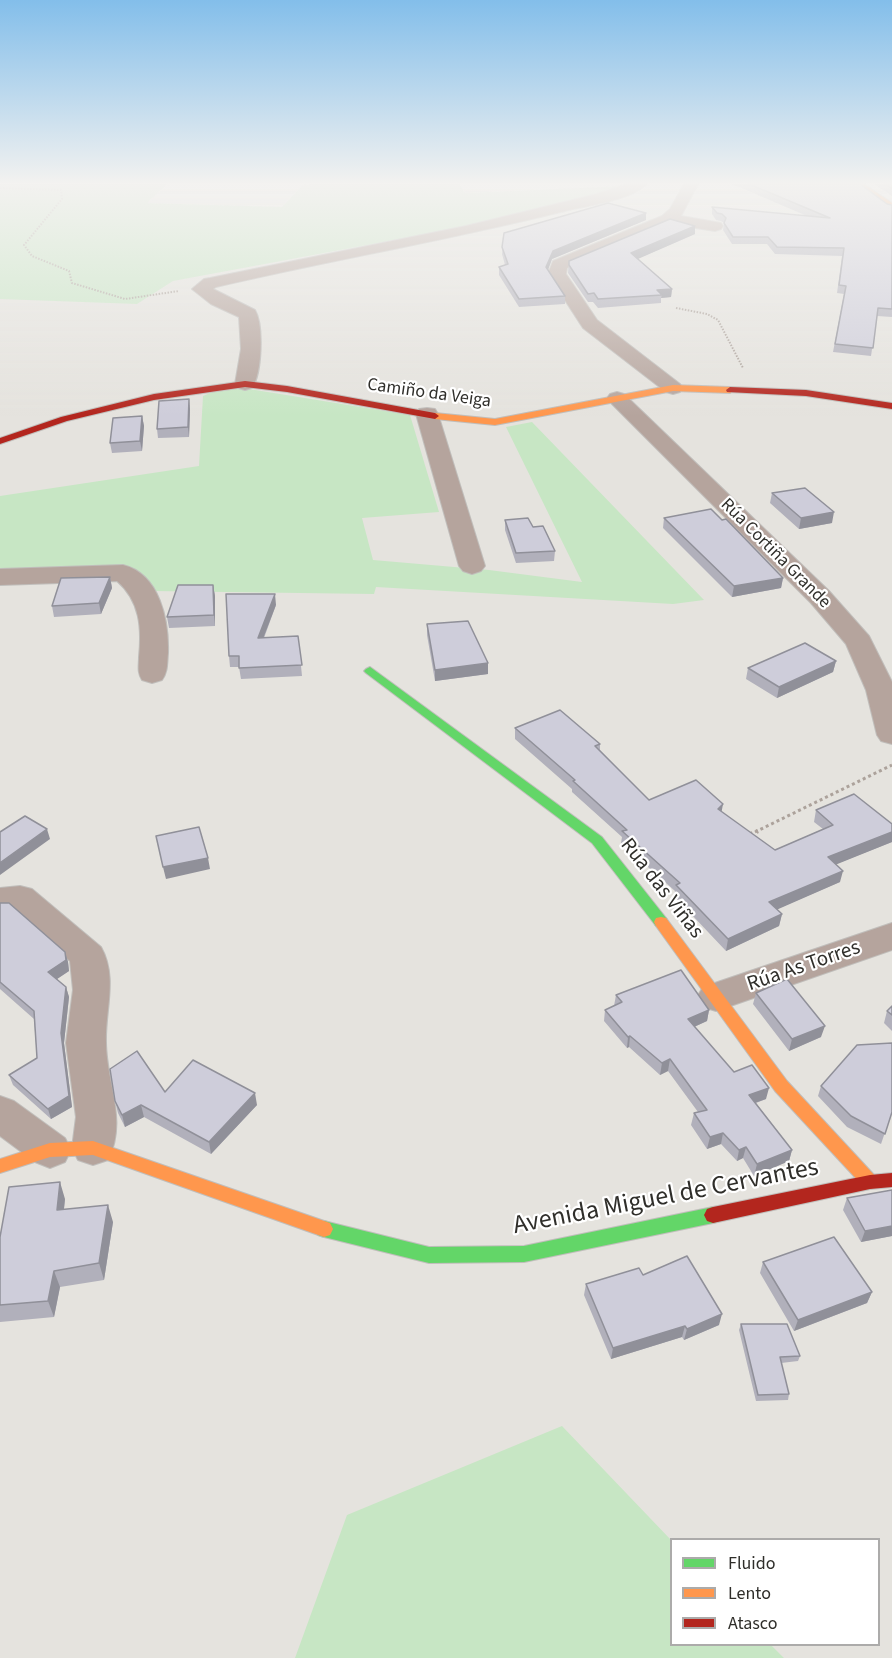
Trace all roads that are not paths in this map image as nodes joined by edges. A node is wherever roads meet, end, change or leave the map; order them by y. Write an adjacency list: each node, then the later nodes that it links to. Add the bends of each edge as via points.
1 (304, 261): 3 (street, via 205,286 217,300 248,314 251,360)
2 (569, 261): 4 (street, via 560,265 556,274 590,324)
3 (244, 384): 7 (street, Camiño da Veiga); 8 (street, Camiño da Veiga, via 143,400 64,419)
4 (673, 388): 5 (street, Camiño da Veiga); 6 (street, Camiño da Veiga, via 806,393)
5 (617, 398): 7 (street, Camiño da Veiga, via 495,422); 13 (street, Rúa Cortiña Grande, via 820,597 859,642 881,690)
6 (892, 406)
7 (427, 414): 9 (street)
8 (0, 441)
9 (472, 566)
10 (0, 577): 12 (street, via 123,573 149,602 156,633)
11 (370, 671): 16 (street, Rúa das Viñas, via 597,840)
12 (152, 674)
13 (892, 735)
14 (0, 900): 18 (street, via 20,898 88,956 92,990 86,1043 97,1118)
15 (892, 936): 16 (street, Rúa As Torres)
16 (716, 997): 22 (street, Rúa das Viñas, via 781,1086)
17 (0, 1113): 19 (street)
18 (93, 1148): 19 (street, Avenida Miguel de Cervantes); 22 (street, Avenida Miguel de Cervantes, via 325,1229 429,1255 524,1254)
19 (50, 1150): 20 (street, Avenida Miguel de Cervantes)
20 (0, 1166)
21 (892, 1180): 22 (street, Avenida Miguel de Cervantes)
22 (870, 1182)

